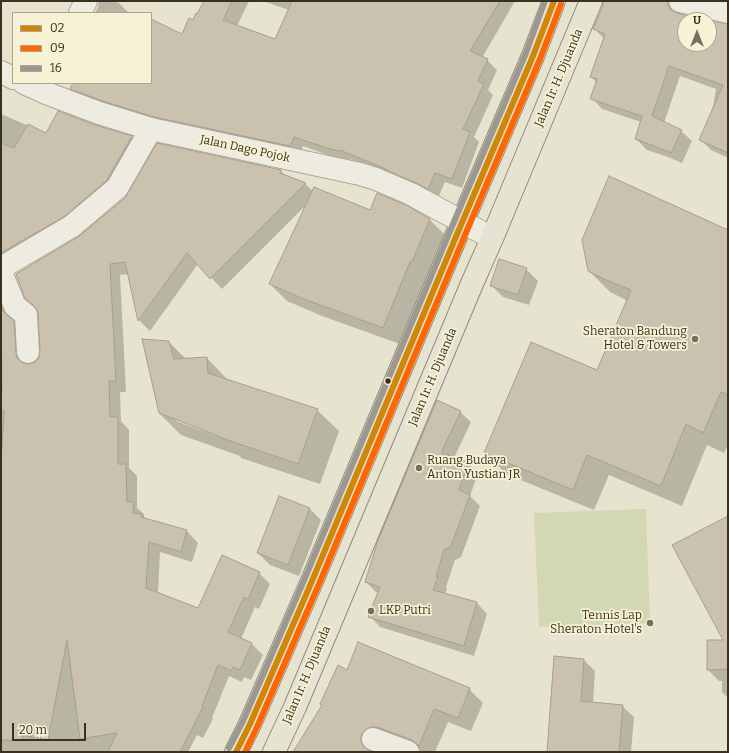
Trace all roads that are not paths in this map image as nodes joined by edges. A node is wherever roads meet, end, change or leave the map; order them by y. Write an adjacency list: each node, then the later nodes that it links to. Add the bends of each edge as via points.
1 (86, 1): 5 (street)
2 (591, 1): 13 (main road, Jalan Ir. H. Djuanda)
3 (680, 1): 6 (street)
4 (549, 3): 12 (main road, via 533,56)
5 (80, 12)
6 (728, 12)
7 (1, 72): 8 (street)
8 (12, 78)
9 (29, 84): 10 (street, Jalan Dago Pojok)
10 (48, 88): 11 (street, Jalan Dago Pojok, via 99,113)
11 (151, 129): 12 (street, Jalan Dago Pojok, via 360,174 411,194); 14 (street, via 116,188 72,226 6,265)
12 (462, 222): 13 (street, Jalan Dago Pojok); 17 (main road, via 312,581)
13 (492, 238): 18 (main road, Jalan Ir. H. Djuanda)
14 (1, 276): 15 (street, via 15,306 26,315)
15 (28, 352)
16 (373, 739): 19 (street)
17 (236, 752)
18 (274, 752)
19 (408, 752)

